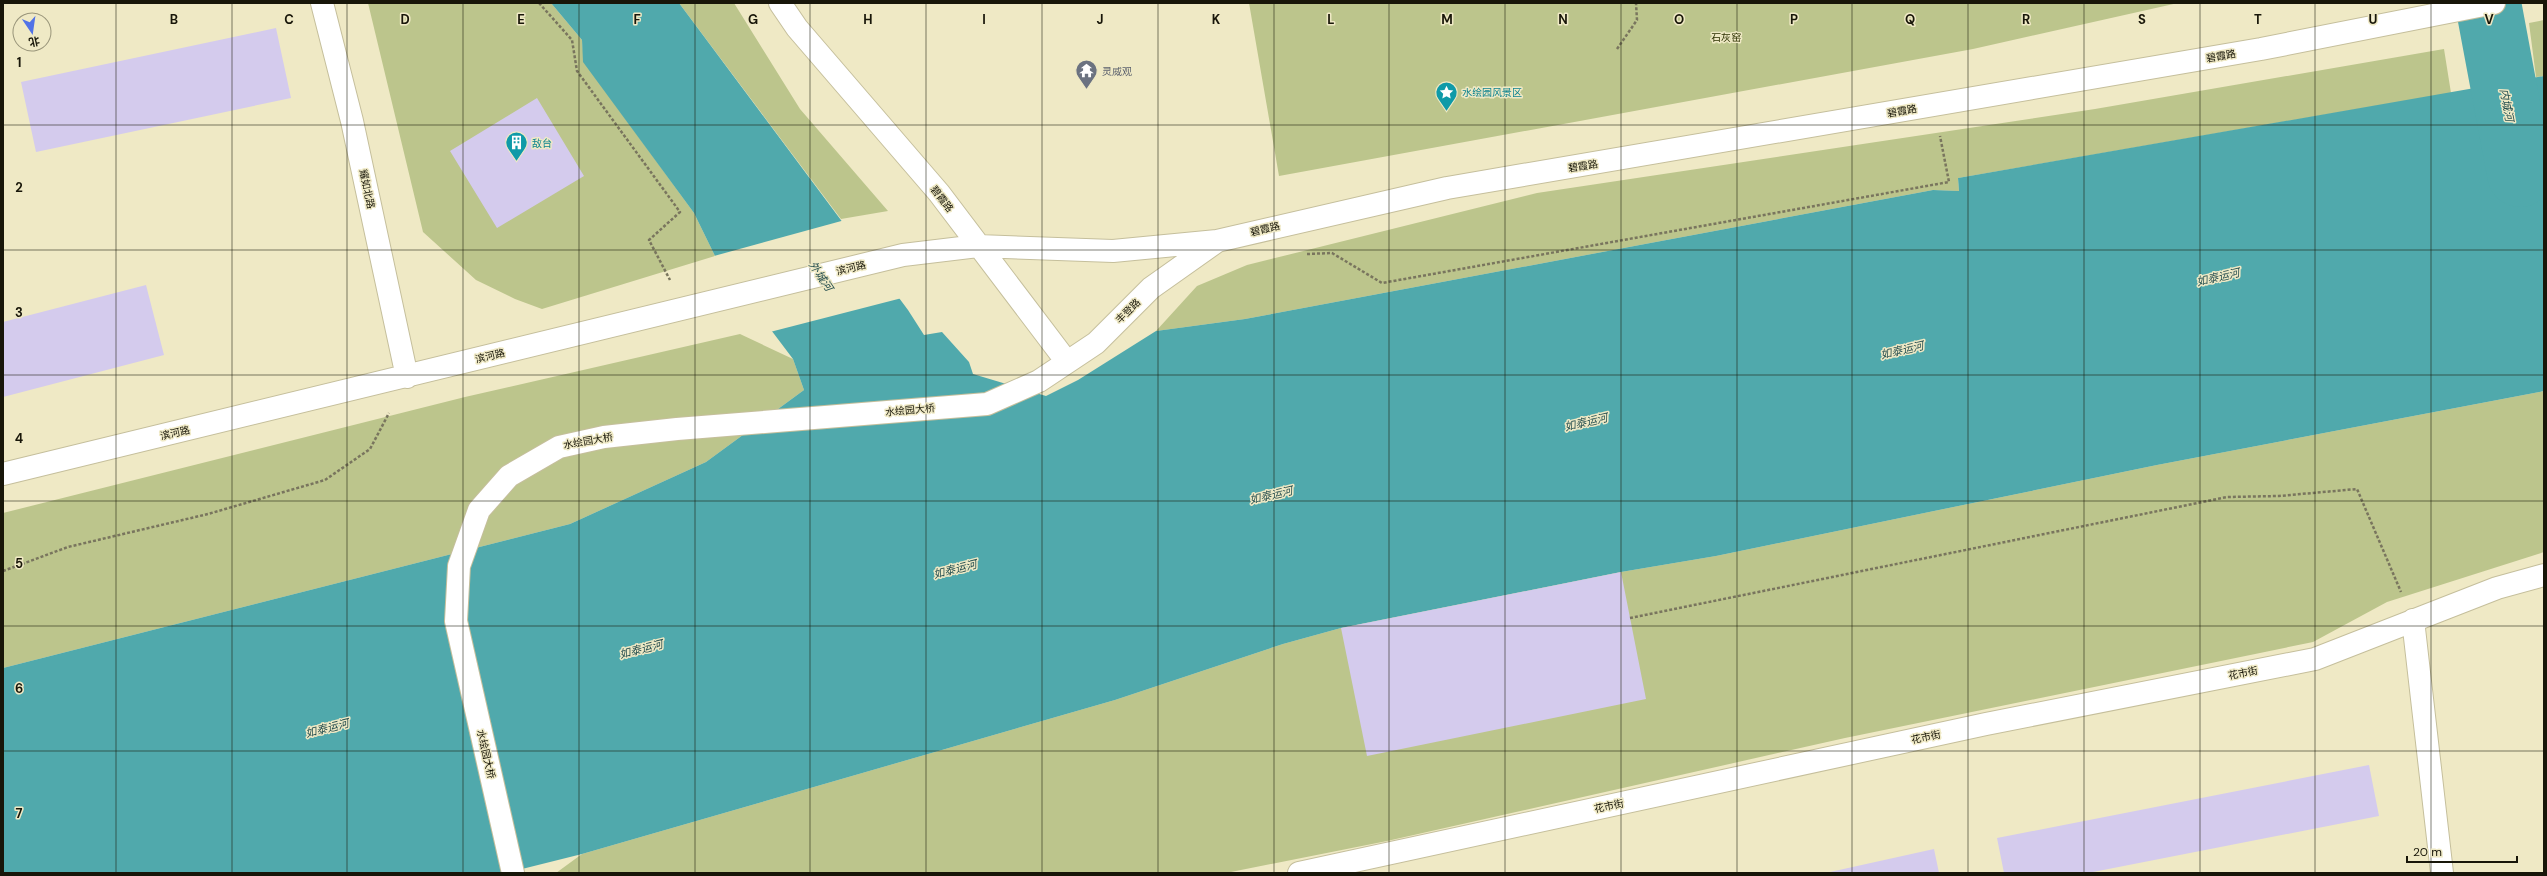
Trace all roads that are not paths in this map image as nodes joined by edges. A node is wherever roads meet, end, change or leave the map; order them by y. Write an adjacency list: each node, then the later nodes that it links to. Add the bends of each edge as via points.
1 (322, 3): 7 (street, 耀如北路, via 352,121)
2 (780, 3): 5 (street, 碧霞路, via 797,28 939,193)
3 (2494, 3): 4 (street, 碧霞路, via 2260,49 1447,188)
4 (1217, 241): 5 (street, 碧霞路, via 1113,252); 6 (street, 丰登路, via 1150,288 1096,343)
5 (978, 246): 6 (street); 7 (street, 滨河路, via 903,255)
6 (1067, 362): 8 (street, 丰登路)
7 (407, 377): 9 (street, 滨河路)
8 (1039, 381): 12 (street, 水绘园大桥, via 987,404 677,429 604,438 559,447 509,476 479,510 459,566 456,621)
9 (3, 474)
10 (2544, 575): 11 (street, 花市街, via 2496,588)
11 (2413, 620): 13 (street, 花市街, via 2314,659 1986,724); 14 (street)
12 (512, 873)
13 (1299, 873)
14 (2442, 873)

